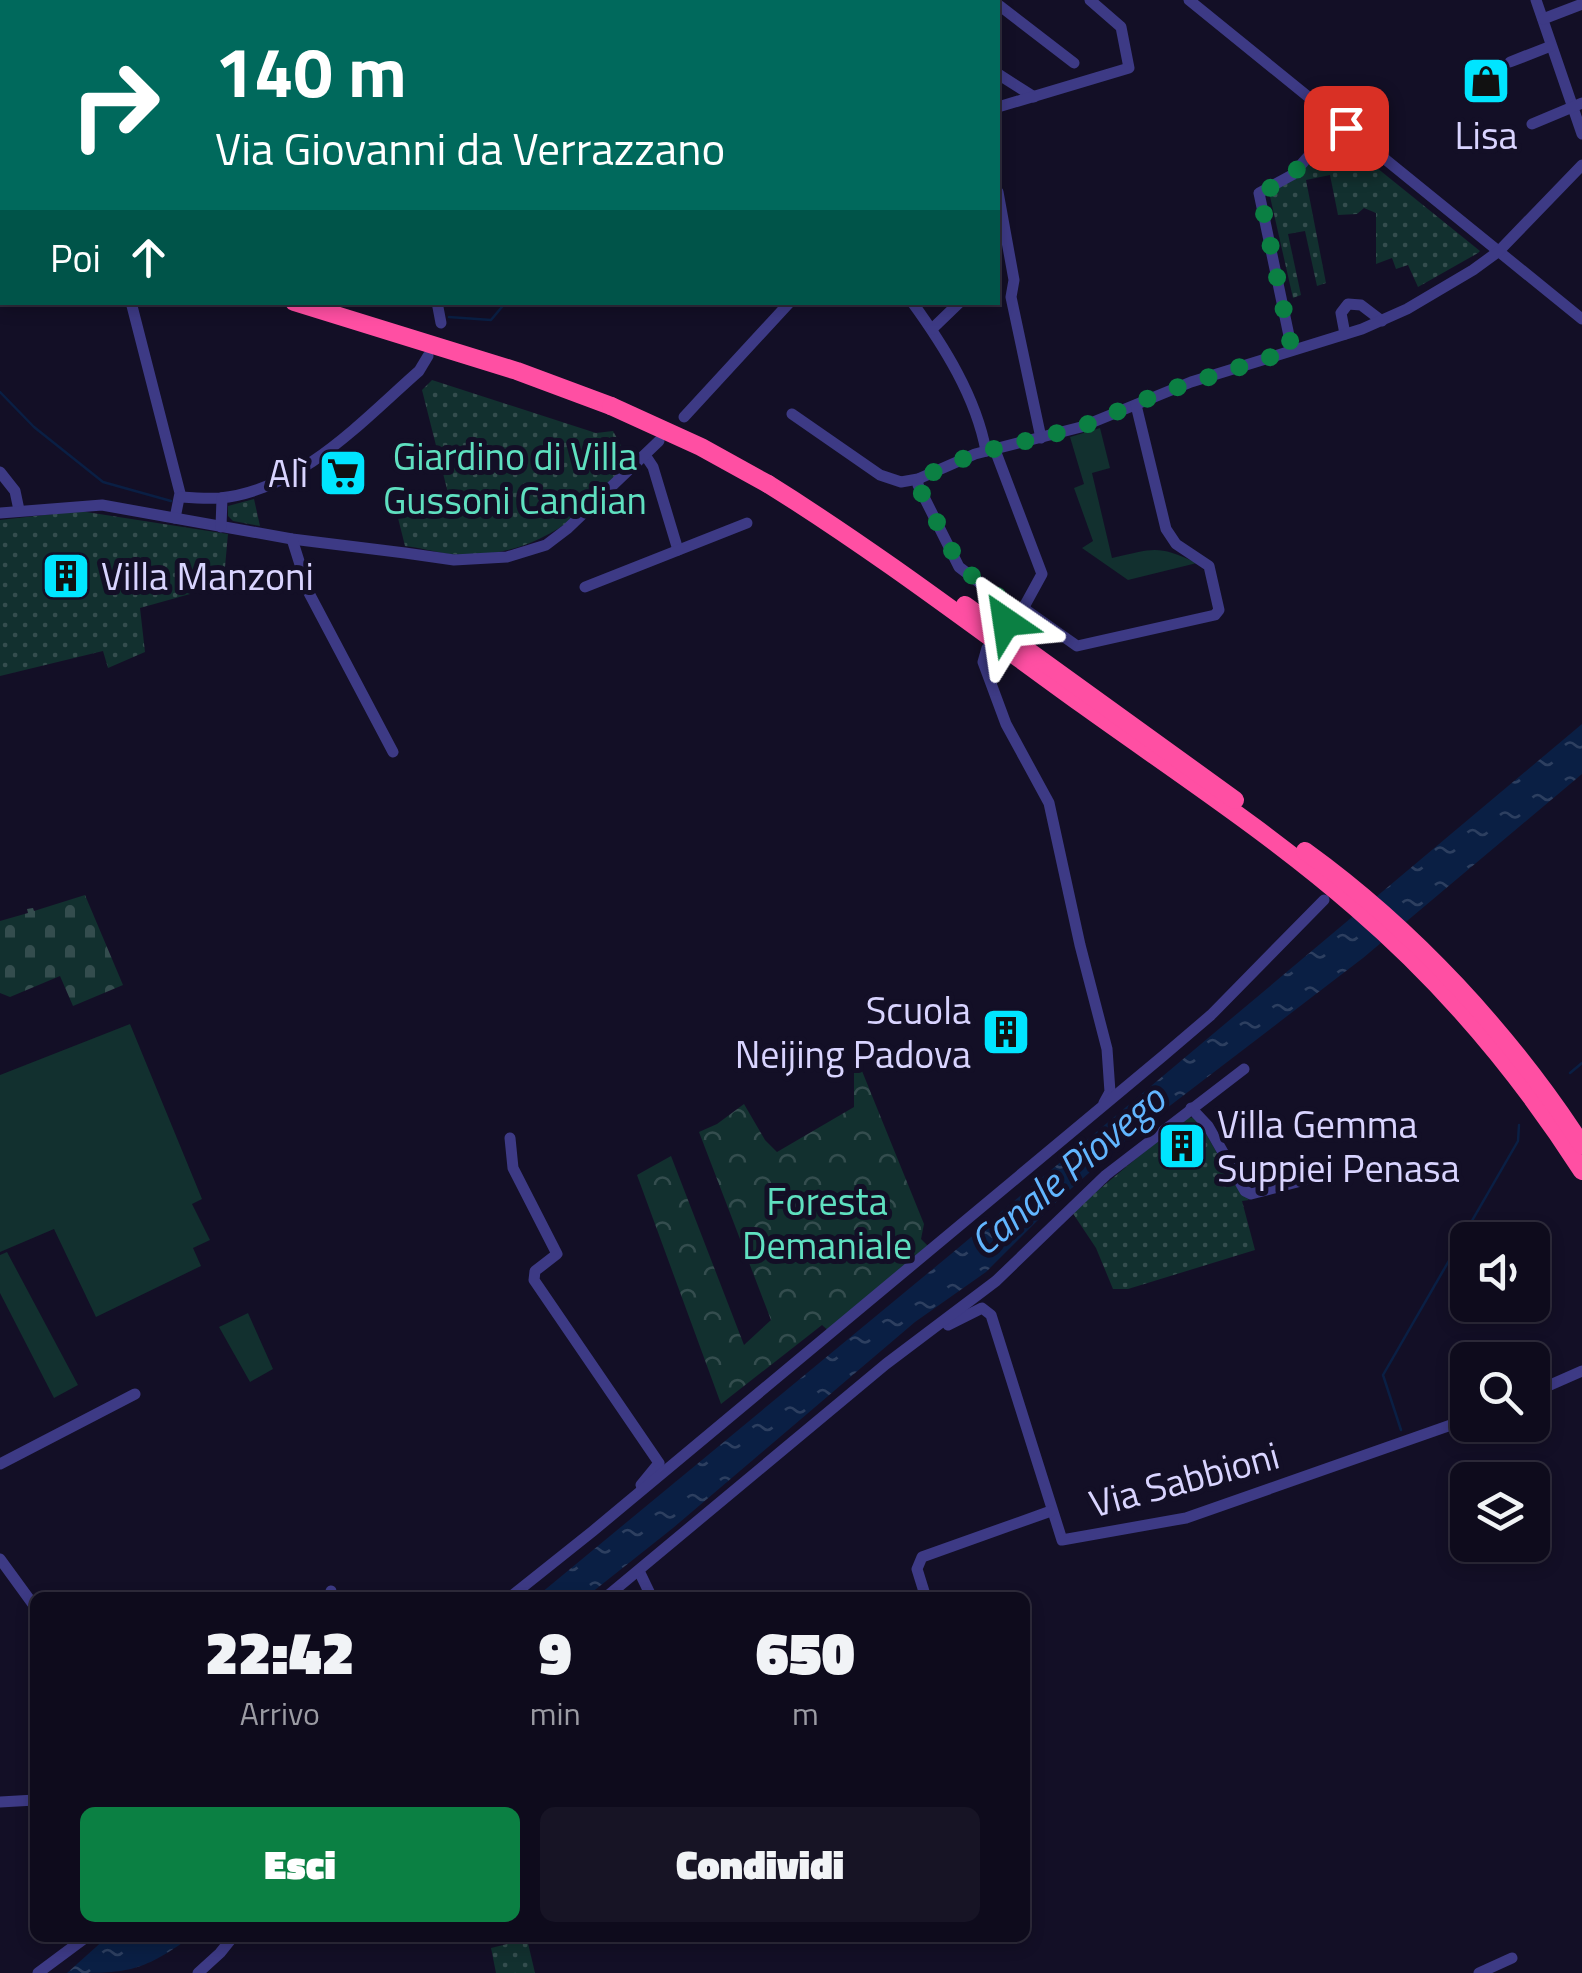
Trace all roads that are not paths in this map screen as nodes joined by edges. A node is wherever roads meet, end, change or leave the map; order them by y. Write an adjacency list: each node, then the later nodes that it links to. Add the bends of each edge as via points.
1 (1090, 0): 11 (street, via 1121,27 1129,68)
2 (1188, 0): 15 (street)
3 (1536, 0): 6 (street)
4 (1582, 4): 6 (street)
5 (1000, 6): 9 (street)
6 (1542, 19): 7 (street)
7 (1551, 46): 8 (street); 13 (street)
8 (1510, 62)
9 (1074, 63)
10 (1000, 75): 11 (street)
11 (1034, 97): 12 (street)
12 (1000, 106)
13 (1577, 106): 14 (street); 16 (street)
14 (1532, 124)
15 (1346, 128): 19 (street); 32 (street, via 1329,133 1292,175 1260,194)
16 (1582, 134)
17 (1582, 164): 19 (street)
18 (1000, 203): 38 (street, via 1011,297)
19 (1498, 251): 27 (street); 28 (street)
20 (132, 305): 44 (street)
21 (304, 305): 34 (highway)
22 (343, 305): 34 (highway, via 533,365)
23 (438, 305): 29 (street)
24 (787, 305): 37 (street)
25 (914, 305): 30 (street)
26 (957, 305): 30 (street)
27 (1582, 319)
28 (1382, 321): 31 (street); 31 (street, via 1348,304 1340,313)
29 (441, 323)
30 (932, 329): 40 (street)
31 (1345, 334): 32 (street)
32 (1292, 350): 35 (street)
33 (428, 356): 45 (street, via 320,456 278,481)
34 (615, 402): 58 (highway, bridge, via 771,480 1320,869)
35 (1136, 405): 38 (street); 40 (street, via 1166,528 1176,544 1206,562 1215,615 1077,646 1026,610 1042,574)
36 (792, 414): 43 (street, via 880,475)
37 (684, 417)
38 (1041, 438): 40 (street)
39 (660, 441): 41 (street)
40 (990, 450): 43 (street)
41 (645, 455): 51 (street, via 567,529 518,554 454,560); 52 (street)
42 (0, 472): 46 (street)
43 (918, 479): 54 (street, via 960,566 1010,608)
44 (181, 498): 45 (street); 48 (street)
45 (222, 498): 50 (street)
46 (19, 510): 47 (street); 48 (street, via 102,505)
47 (0, 513)
48 (176, 518): 50 (street)
49 (746, 523): 52 (street)
50 (221, 527): 51 (street)
51 (292, 539): 56 (street, via 310,593)
52 (678, 550): 53 (street)
53 (585, 587)
54 (1006, 622)
55 (987, 648): 61 (street, via 988,678 1016,746 1050,803 1107,1050 1110,1092)
56 (393, 752)
57 (1324, 900): 61 (street, via 1211,1015)
58 (1433, 972): 63 (highway, via 1518,1059); 64 (highway)
59 (1244, 1068): 60 (street)
60 (1191, 1108): 65 (street, via 1246,1191); 66 (street)
61 (1098, 1110): 72 (street)
62 (510, 1138): 72 (street, via 512,1168 557,1254 535,1271 534,1280 659,1463)
63 (1582, 1145)
64 (1582, 1171)
65 (1305, 1180)
66 (940, 1324): 73 (street, Via Sabbioni, via 982,1308 991,1315); 75 (street)
67 (1582, 1371): 68 (street)
68 (1550, 1385)
69 (135, 1394): 71 (street)
70 (1450, 1426): 73 (street, Via Sabbioni, via 1186,1518 1062,1540)
71 (0, 1464)
72 (634, 1497): 76 (street)
73 (1051, 1511): 79 (street, via 922,1558 917,1569)
74 (0, 1559): 80 (street)
75 (639, 1571): 77 (street); 78 (street)
76 (516, 1592)
77 (613, 1592)
78 (649, 1592)
79 (924, 1592)
80 (30, 1600)
81 (30, 1800): 82 (street)
82 (0, 1802)
83 (80, 1942): 86 (street)
84 (229, 1942): 87 (street)
85 (1512, 1958): 88 (street)
86 (38, 1973)
87 (198, 1973)
88 (1479, 1973)

